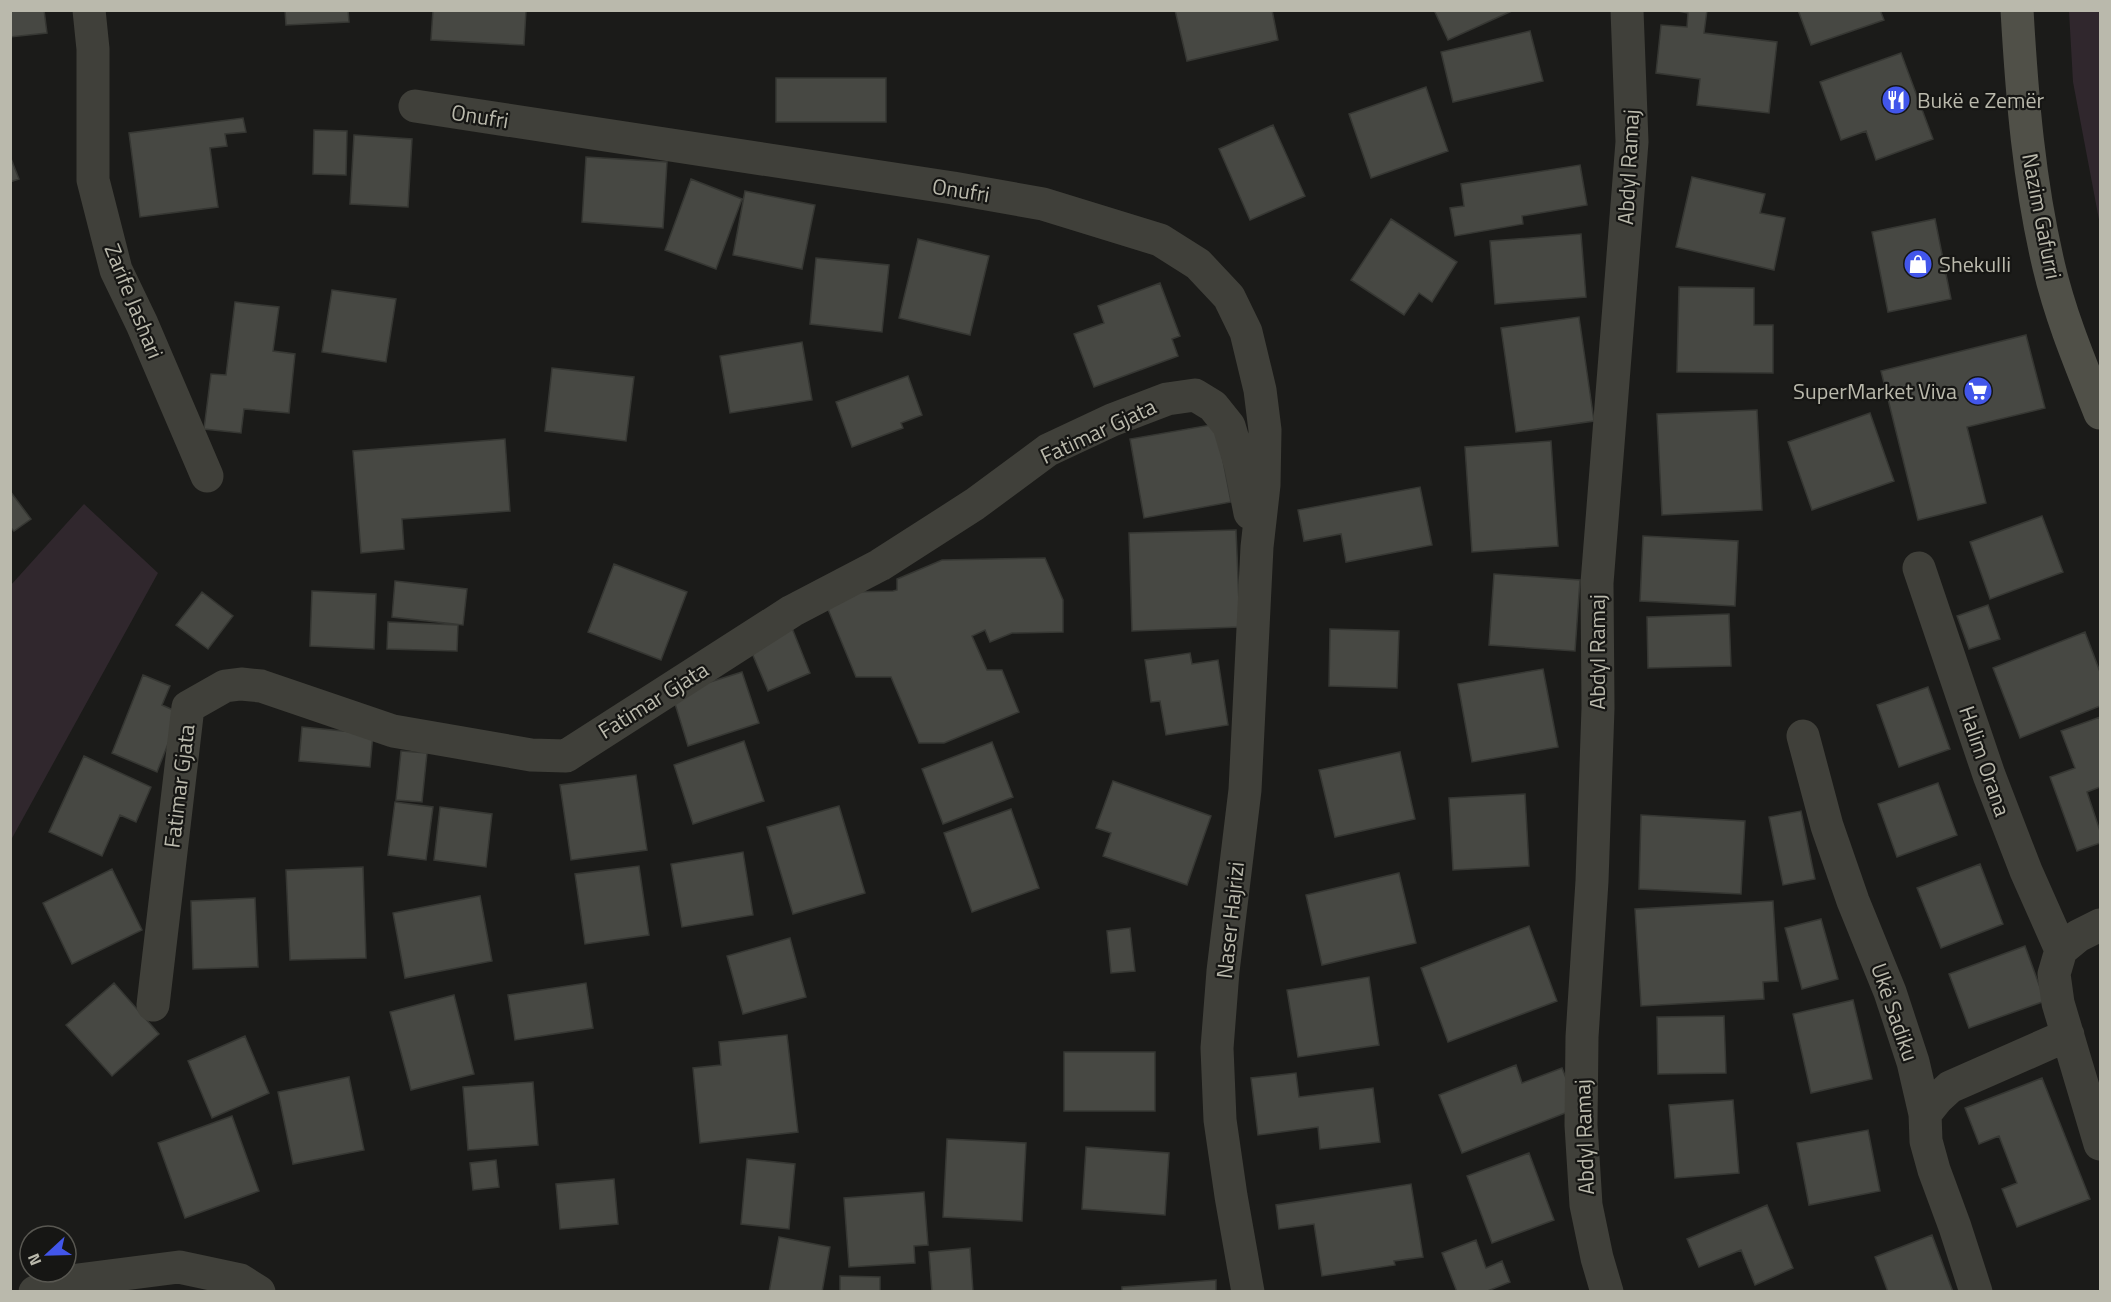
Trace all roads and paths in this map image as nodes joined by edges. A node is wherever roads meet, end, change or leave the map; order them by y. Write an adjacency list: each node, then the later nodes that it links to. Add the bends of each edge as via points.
1 (89, 10): 6 (street, Zarife Jashari, via 93,50 93,180 116,270)
2 (1627, 10): 19 (street, Abdyl Ramaj, via 1632,142 1597,583 1598,720 1582,1037 1581,1125 1586,1205)
3 (2017, 10): 5 (street, Nazim Gafurri, via 2022,99 2049,268 2070,339)
4 (415, 106): 7 (street, Onufri, via 1043,204 1160,240 1198,264 1229,297 1246,332 1265,430)
5 (2100, 413)
6 (207, 476)
7 (1257, 547): 12 (street, Fatimar Gjata, via 1229,426 1214,406 1195,395 1167,399 1048,450 975,504 880,565 792,611 566,756 531,755 393,731 261,686 225,686 188,707); 18 (street, Naser Hajrizi, via 1245,790 1217,1048 1220,1120)
8 (1919, 568): 11 (street, Halim Orana, via 1989,775 2025,871)
9 (1803, 736): 14 (street, Ukë Sadiku, via 1827,826 1890,992)
10 (2100, 925): 11 (street)
11 (2061, 950): 13 (street, via 2054,974)
12 (153, 1005)
13 (2068, 1035): 14 (street, via 1950,1087); 15 (street)
14 (1925, 1114): 20 (street, Ukë Sadiku, via 1926,1141 1934,1170)
15 (2100, 1144)
16 (35, 1292): 17 (street, via 62,1282 179,1267 240,1281)
17 (259, 1292)
18 (1248, 1292)
19 (1607, 1292)
20 (1976, 1292)

